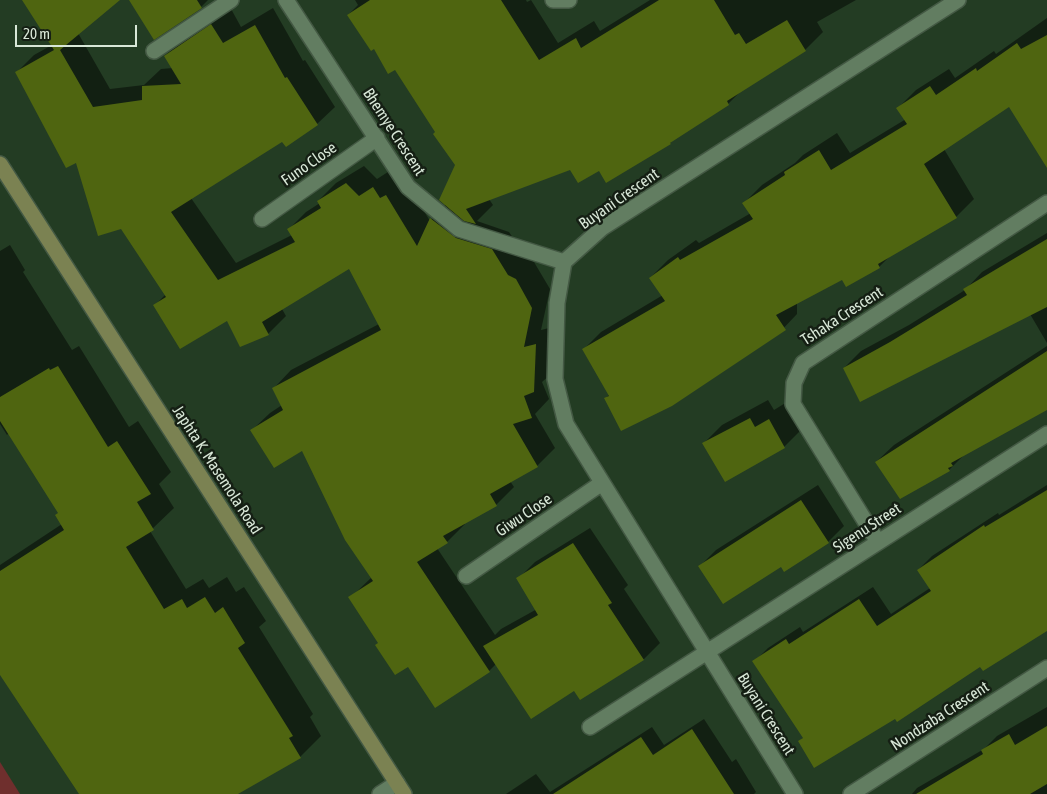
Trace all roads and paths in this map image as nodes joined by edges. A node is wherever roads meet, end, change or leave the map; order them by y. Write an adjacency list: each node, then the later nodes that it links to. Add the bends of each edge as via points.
1 (231, 0): 6 (street)
2 (286, 0): 7 (street, Bhemye Crescent)
3 (553, 0): 4 (street)
4 (569, 0)
5 (958, 0): 11 (street, Buyani Crescent, via 602,228)
6 (154, 51)
7 (377, 138): 10 (street, Funo Close); 11 (street, Bhemye Crescent, via 408,187 459,229)
8 (0, 164): 19 (main road, Japhta K. Masemola Road)
9 (1047, 203): 14 (street, Tshaka Crescent, via 803,363 794,382 793,404)
10 (262, 219)
11 (564, 262): 13 (street, Buyani Crescent, via 557,303 555,379 566,424)
12 (1047, 434): 14 (street, Sigenu Street)
13 (602, 483): 15 (street, Giwu Close); 16 (street, Buyani Crescent)
14 (878, 542): 16 (street, Sigenu Street)
15 (466, 576)
16 (706, 652): 18 (street); 21 (street, Buyani Crescent)
17 (1047, 668): 22 (street, Nondzaba Crescent)
18 (590, 726)
19 (401, 788): 20 (street)
20 (380, 794)
21 (795, 794)
22 (851, 794)

